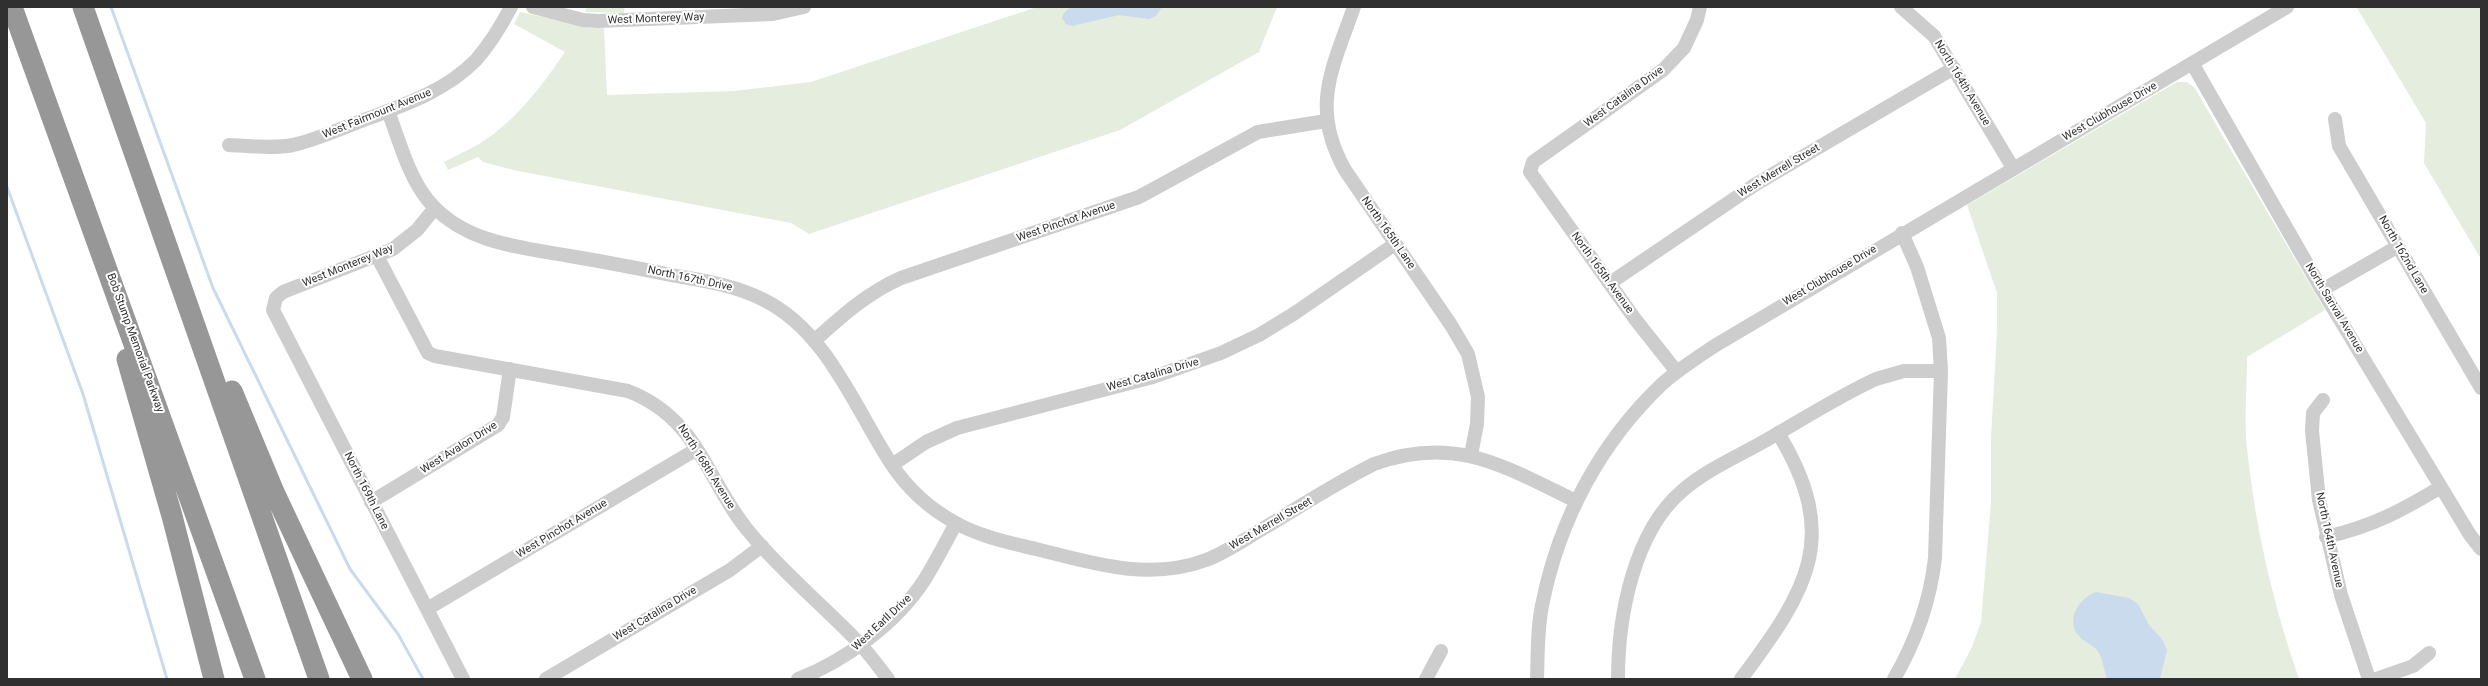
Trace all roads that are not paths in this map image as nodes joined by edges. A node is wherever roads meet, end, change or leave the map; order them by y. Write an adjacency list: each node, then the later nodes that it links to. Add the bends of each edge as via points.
1 (12, 7): 16 (highway, Bob Stump Memorial Parkway)
2 (84, 7): 21 (highway)
3 (511, 7): 12 (street, West Fairmount Avenue, via 499,30 476,60 447,84)
4 (533, 7): 5 (street, West Monterey Way, via 583,20 598,21 773,14)
5 (804, 7)
6 (1354, 7): 14 (street, North 165th Lane, via 1329,82)
7 (1700, 7): 18 (street, West Catalina Drive, via 1692,34 1684,48 1663,70 1533,162)
8 (1901, 7): 11 (street, North 164th Avenue, via 1934,36)
9 (2287, 7): 10 (street, West Clubhouse Drive)
10 (2192, 63): 17 (street, West Clubhouse Drive); 26 (street, North Sarival Avenue)
11 (1954, 68): 17 (street, North 164th Avenue); 25 (street, West Merrell Street, via 1756,184)
12 (388, 111): 15 (street, West Fairmount Avenue, via 292,145); 19 (street, North 167th Drive, via 415,179)
13 (2335, 119): 23 (street, North 162nd Lane, via 2339,146)
14 (1326, 121): 22 (street, North 165th Lane, via 1331,143 1345,170); 28 (street, West Pinchot Avenue, via 1258,132 1139,197 902,278 884,286 855,305)
15 (229, 145)
16 (64, 152): 49 (highway, via 84,231 158,467); 50 (highway, Bob Stump Memorial Parkway, via 93,226)
17 (2013, 168): 20 (street, West Clubhouse Drive)
18 (1530, 172): 25 (street, North 165th Avenue)
19 (436, 208): 24 (street, West Monterey Way, via 409,237); 28 (street, North 167th Drive, via 462,228 491,241 693,279 754,295 789,316)
20 (1902, 233): 30 (street, via 1917,267 1936,324); 31 (street, West Clubhouse Drive, via 1716,345)
21 (165, 237): 51 (highway, via 185,301); 52 (highway, via 195,297 274,492)
22 (1395, 244): 36 (street, North 165th Lane, via 1460,339 1473,368 1478,410); 37 (street, West Catalina Drive, via 1295,314 1221,353 1152,377 957,428 926,442)
23 (2397, 246): 26 (street); 32 (street, North 162nd Lane)
24 (377, 256): 27 (street, West Monterey Way, via 283,292); 29 (street, North 168th Avenue, via 428,353)
25 (1610, 283): 31 (street, North 165th Avenue)
26 (2322, 290): 38 (street, North Sarival Avenue)
27 (274, 302): 40 (street, North 169th Lane, via 274,314)
28 (814, 341): 37 (street, North 167th Drive)
29 (510, 369): 35 (street, North 168th Avenue, via 616,388 642,396 672,416); 40 (street, West Avalon Drive, via 503,417 498,425)
30 (1941, 371): 34 (street, via 1904,371 1876,378); 61 (street, via 1936,551 1932,581 1922,622)
31 (1677, 372): 39 (street, West Clubhouse Drive, via 1623,426 1592,471)
32 (2481, 388)
33 (2323, 400): 42 (street, North 164th Avenue, via 2313,413 2312,432 2319,500)
34 (1778, 433): 59 (street, via 1694,481 1662,513 1649,535 1630,583 1620,638); 60 (street, via 1800,471 1807,492 1811,520 1809,562 1794,603)
35 (697, 449): 43 (street, North 168th Avenue, via 738,517); 45 (street, West Pinchot Avenue)
36 (1471, 455): 39 (street, West Merrell Street, via 1497,464); 41 (street, West Merrell Street, via 1446,452 1415,453 1374,464 1218,554 1176,567 1148,570 1108,567 1003,541)
37 (892, 465): 41 (street, North 167th Drive, via 923,500)
38 (2441, 487): 42 (street, via 2398,513 2360,529); 44 (street, North Sarival Avenue)
39 (1576, 501): 58 (street, West Clubhouse Drive, via 1556,549 1542,602)
40 (371, 502): 45 (street, North 169th Lane)
41 (956, 523): 46 (street, West Earll Drive, via 916,591 900,610)
42 (2326, 537): 62 (street, North 164th Avenue, via 2341,595)
43 (762, 546): 46 (street, North 168th Avenue); 54 (street, West Catalina Drive, via 735,567)
44 (2481, 549)
45 (427, 609): 53 (street, North 169th Lane)
46 (860, 644): 55 (street, West Earll Drive, via 831,665); 56 (street, North 168th Avenue)
47 (1441, 651): 57 (street)
48 (2429, 653): 63 (street, via 2413,666)
49 (214, 679)
50 (255, 679)
51 (319, 679)
52 (362, 679)
53 (463, 679)
54 (546, 679)
55 (798, 679)
56 (888, 679)
57 (1426, 679)
58 (1537, 679)
59 (1618, 679)
60 (1741, 679)
61 (1894, 679)
62 (2369, 679)
63 (2376, 679)

